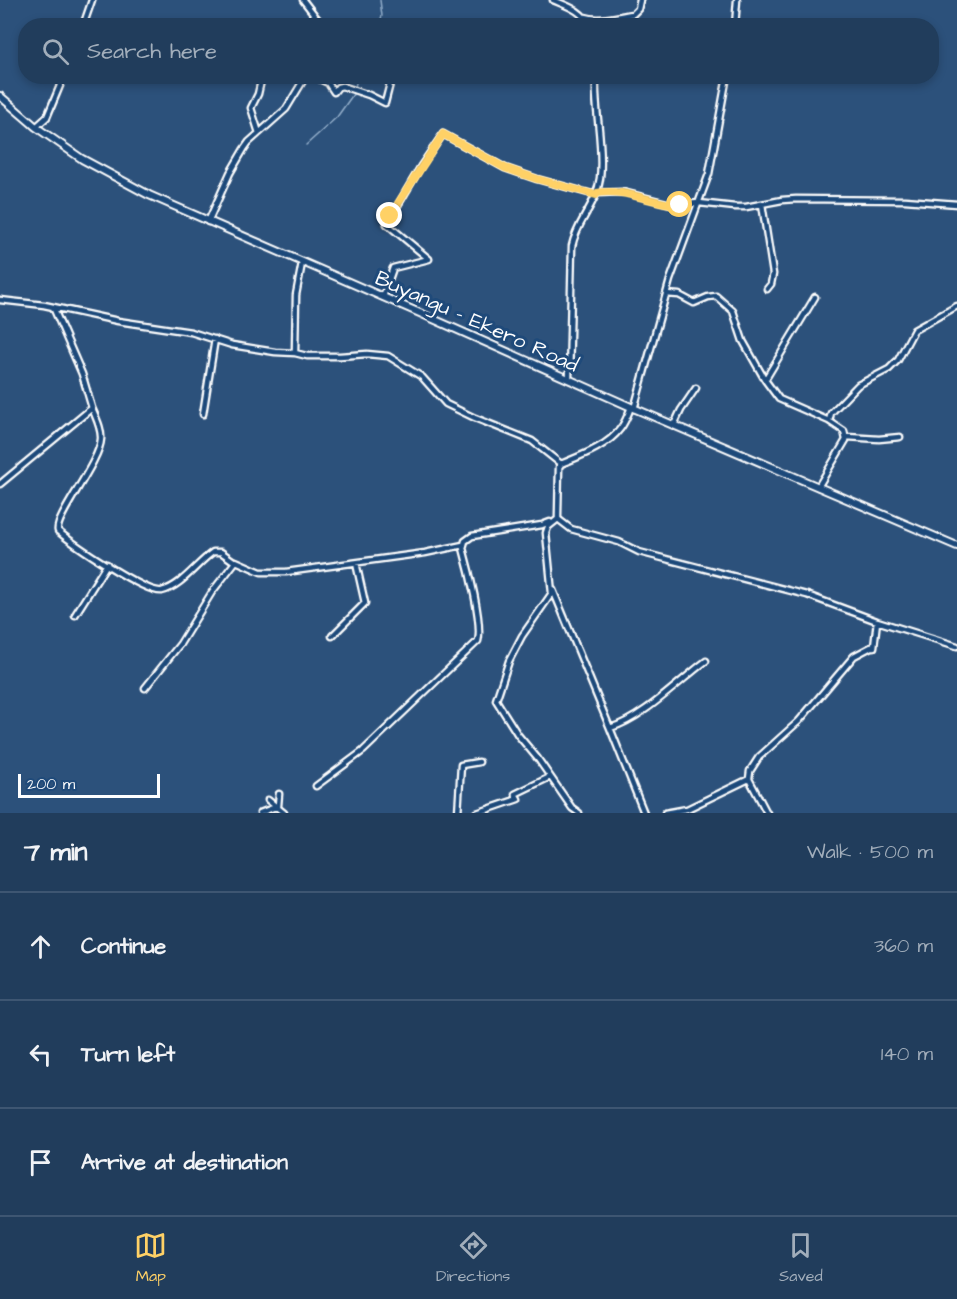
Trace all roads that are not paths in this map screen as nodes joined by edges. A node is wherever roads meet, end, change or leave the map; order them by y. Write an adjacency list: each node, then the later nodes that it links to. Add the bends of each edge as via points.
1 (92, 0): 7 (street)
2 (303, 0): 8 (street)
3 (553, 0): 6 (street)
4 (640, 0): 10 (street, via 633,14)
5 (737, 0): 11 (street)
6 (585, 17): 9 (street)
7 (86, 18)
8 (319, 18)
9 (590, 18)
10 (606, 18)
11 (736, 18)
12 (61, 84): 20 (street, via 47,117)
13 (260, 84): 21 (street, via 251,108)
14 (301, 84): 21 (street, via 286,109)
15 (329, 84): 16 (street, via 334,92 342,86 385,103)
16 (391, 84)
17 (596, 84): 22 (street, via 601,177)
18 (726, 84): 23 (street, via 709,174)
19 (0, 96): 20 (main road, Buyangu - Ekero Road)
20 (36, 127): 26 (main road, Buyangu - Ekero Road, via 104,172)
21 (259, 133): 26 (street, via 230,173)
22 (596, 194): 23 (street, via 623,192 670,205); 30 (street, via 505,168 443,134 387,224 429,258 393,268); 37 (street, via 572,246)
23 (699, 203): 24 (street, via 746,207); 29 (street)
24 (762, 204): 25 (street, via 818,199); 28 (street, via 773,274)
25 (957, 204)
26 (208, 222): 27 (main road, Buyangu - Ekero Road)
27 (302, 263): 30 (main road, Buyangu - Ekero Road); 36 (street, via 296,295)
28 (767, 290)
29 (666, 294): 38 (street, via 679,295 694,303 708,297 719,298 734,312 742,341); 41 (street)
30 (383, 297): 37 (main road, Buyangu - Ekero Road)
31 (814, 297): 38 (street)
32 (0, 300): 34 (street)
33 (957, 306): 43 (street, via 914,330 893,365 858,386 831,413)
34 (53, 307): 35 (street); 40 (street)
35 (215, 339): 36 (street); 42 (street)
36 (295, 353): 47 (street, via 388,356 422,377 446,404 532,441)
37 (569, 379): 41 (main road, Buyangu - Ekero Road)
38 (765, 380): 43 (street, via 779,399)
39 (696, 388): 44 (street)
40 (92, 408): 48 (street); 55 (street, via 101,443 57,528)
41 (633, 408): 44 (main road, Buyangu - Ekero Road); 47 (street, via 615,435)
42 (203, 414)
43 (829, 421): 45 (street)
44 (674, 425): 49 (main road, Buyangu - Ekero Road)
45 (847, 437): 46 (street); 49 (street)
46 (900, 437)
47 (561, 464): 50 (street)
48 (0, 484)
49 (818, 487): 52 (main road, Buyangu - Ekero Road)
50 (558, 519): 51 (street, via 472,536); 56 (street, via 546,530); 58 (street, via 572,530 639,552 807,595)
51 (463, 545): 54 (street); 67 (street, via 477,614 478,641 363,752)
52 (957, 546)
53 (235, 562): 54 (street, via 271,572); 55 (street, via 221,552 213,552 179,581 159,591 142,586); 62 (street)
54 (356, 562): 59 (street, via 364,604)
55 (107, 564): 57 (street)
56 (553, 590): 63 (street); 65 (street, via 509,661 496,700)
57 (75, 615)
58 (877, 621): 60 (street); 66 (street, via 873,648 854,656 799,721 759,757)
59 (332, 636)
60 (957, 646)
61 (706, 661): 63 (street, via 648,707)
62 (145, 688)
63 (610, 728): 76 (street)
64 (479, 762): 73 (street, via 461,765)
65 (550, 777): 74 (street, via 515,794 518,799); 75 (street)
66 (749, 779): 77 (street, via 687,809); 78 (street)
67 (316, 786)
68 (279, 794): 70 (street)
69 (268, 800): 70 (street)
70 (278, 806): 71 (street); 72 (street)
71 (260, 813)
72 (284, 813)
73 (458, 813)
74 (477, 813)
75 (579, 813)
76 (644, 813)
77 (665, 813)
78 (767, 813)

